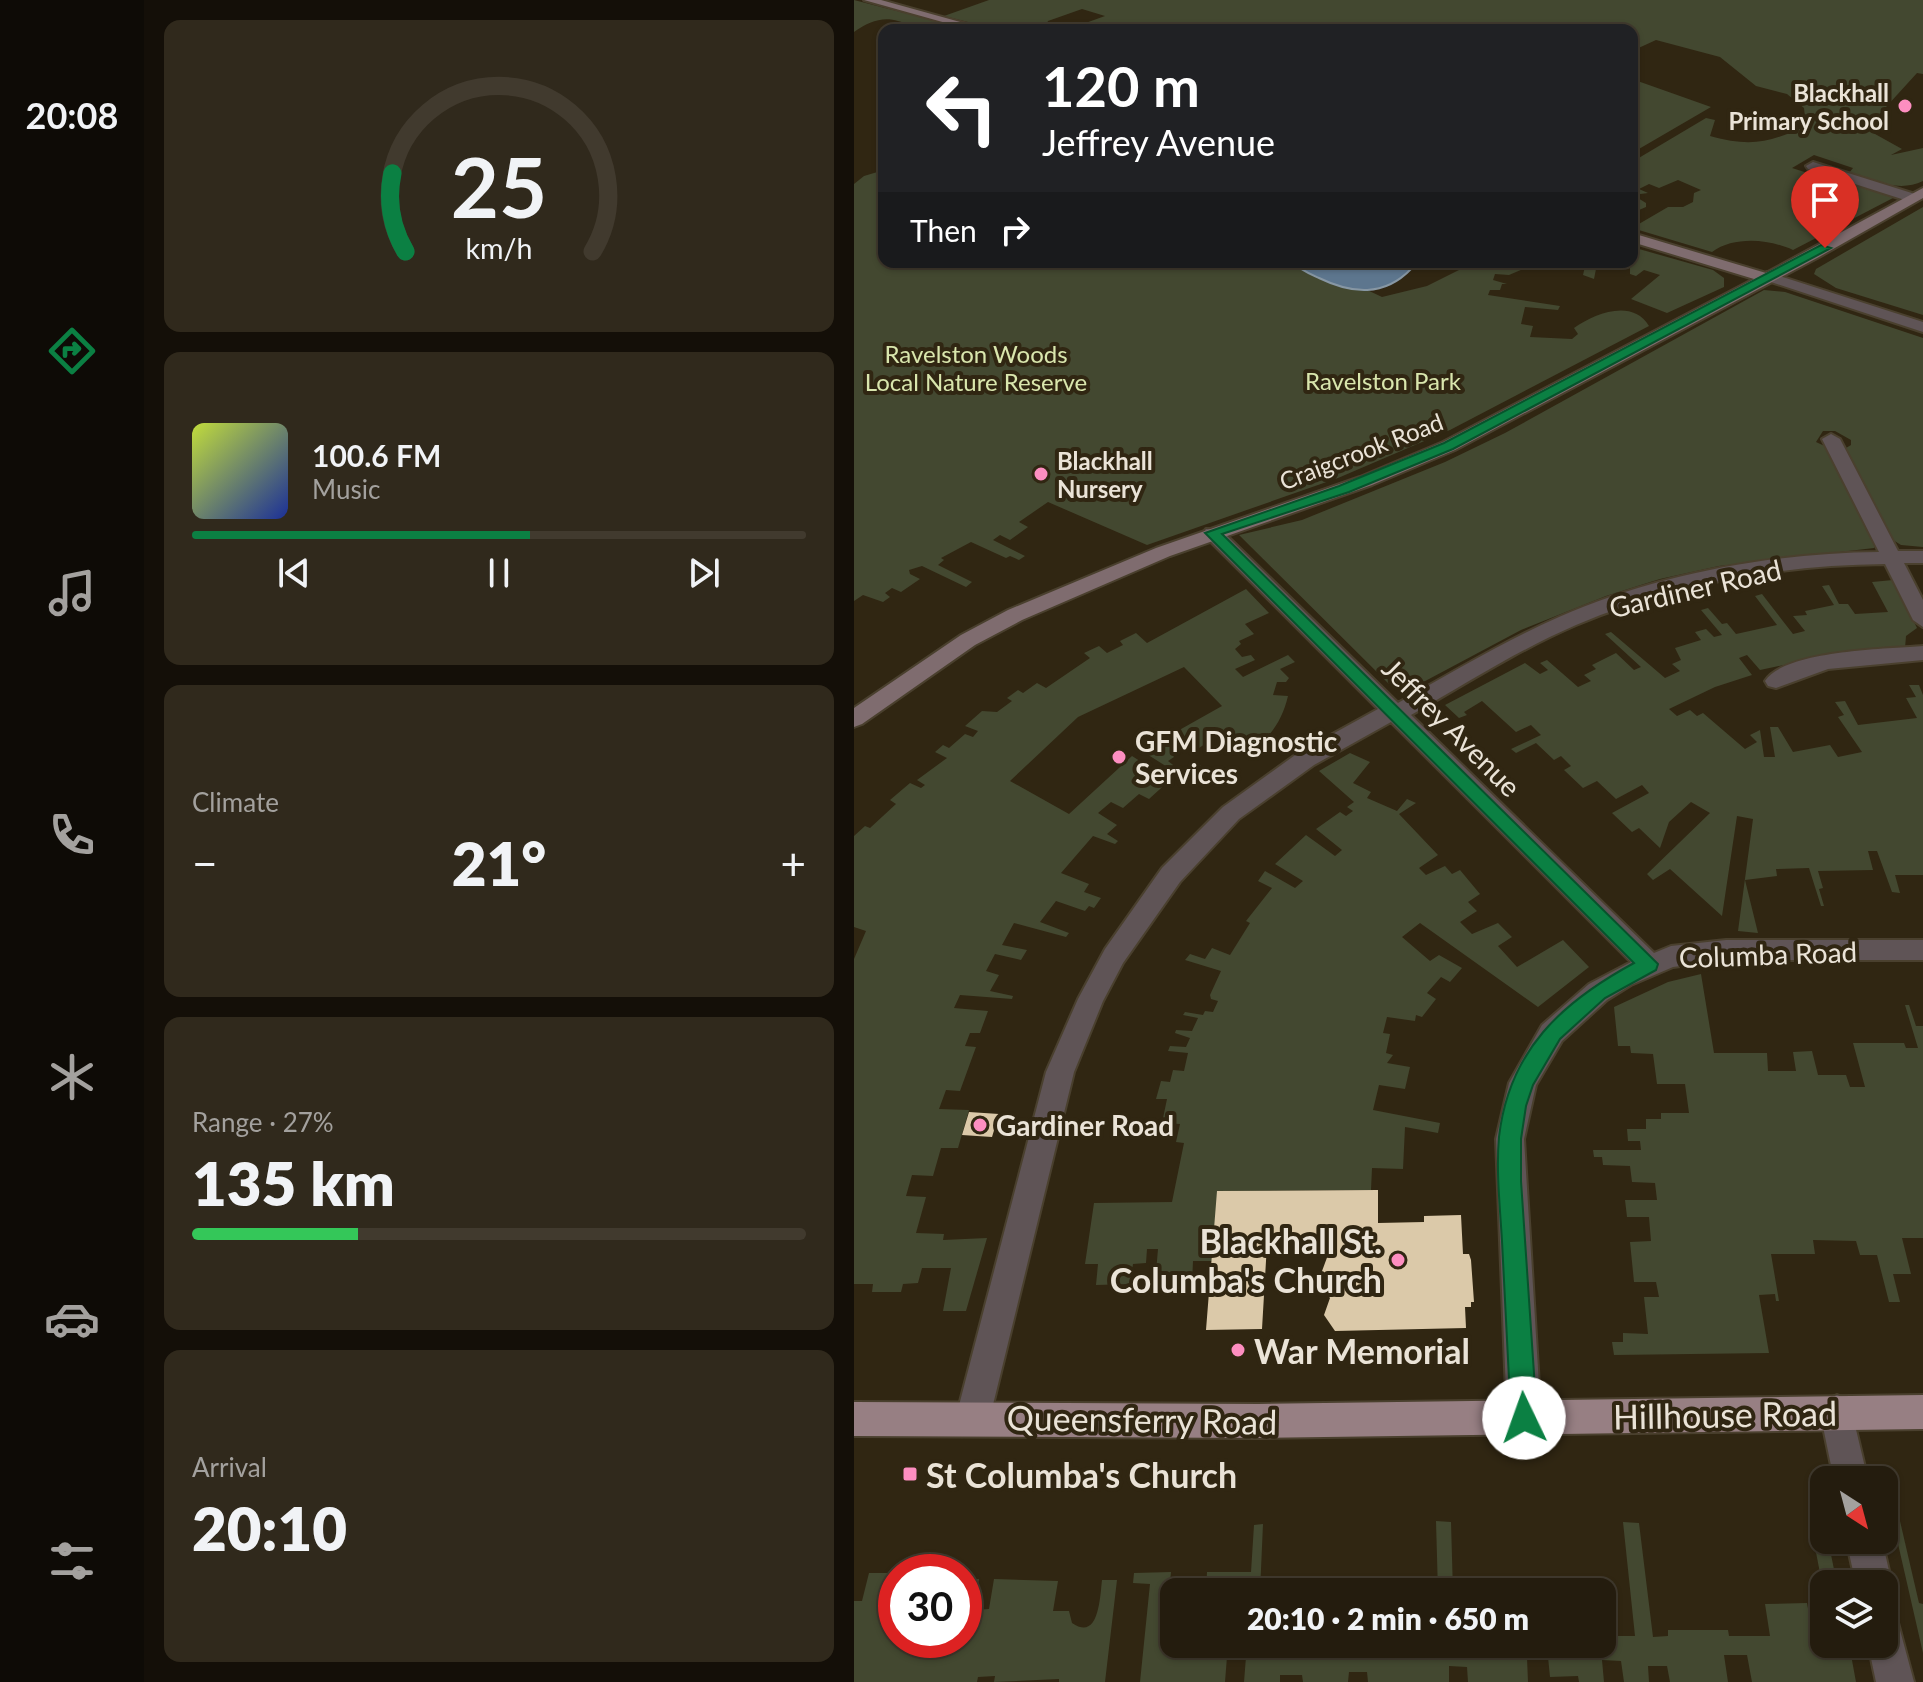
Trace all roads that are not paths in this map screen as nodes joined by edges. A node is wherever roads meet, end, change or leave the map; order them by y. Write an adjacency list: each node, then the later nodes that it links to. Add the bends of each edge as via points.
1 (869, 0): 2 (street)
2 (961, 24)
3 (1813, 166): 4 (street)
4 (1918, 195): 6 (street, Craigcrook Road)
5 (1638, 239): 6 (street)
6 (1766, 277): 7 (street); 9 (street, Craigcrook Road, via 1449,446 1366,481)
7 (1923, 327)
8 (1831, 439): 10 (street)
9 (1213, 533): 15 (street, Jeffrey Avenue); 16 (street, Craigcrook Road, via 1015,615 948,653)
10 (1891, 557): 11 (street, Gardiner Road); 12 (street); 15 (street, Gardiner Road, via 1763,569 1619,602 1523,642)
11 (1923, 557)
12 (1923, 620)
13 (1923, 653): 14 (street, via 1822,664)
14 (1776, 681)
15 (1395, 713): 18 (street, Jeffrey Avenue); 21 (street, Gardiner Road, via 1299,763 1231,813 1171,875 1114,956 1060,1072)
16 (854, 719)
17 (1923, 950): 18 (street, Columba Road, via 1693,952)
18 (1649, 964): 22 (street, Columba Road, via 1598,992 1552,1033 1516,1106 1510,1181)
19 (1837, 1412): 20 (main road, Hillhouse Road); 22 (main road, Hillhouse Road); 25 (street)
20 (1923, 1412)
21 (973, 1417): 23 (main road, Queensferry Road); 24 (main road, Queensferry Road)
22 (1524, 1418): 24 (main road, Hillhouse Road)
23 (854, 1419)
24 (1431, 1419)
25 (1848, 1466)
26 (1890, 1658): 27 (street)
27 (1895, 1682)

